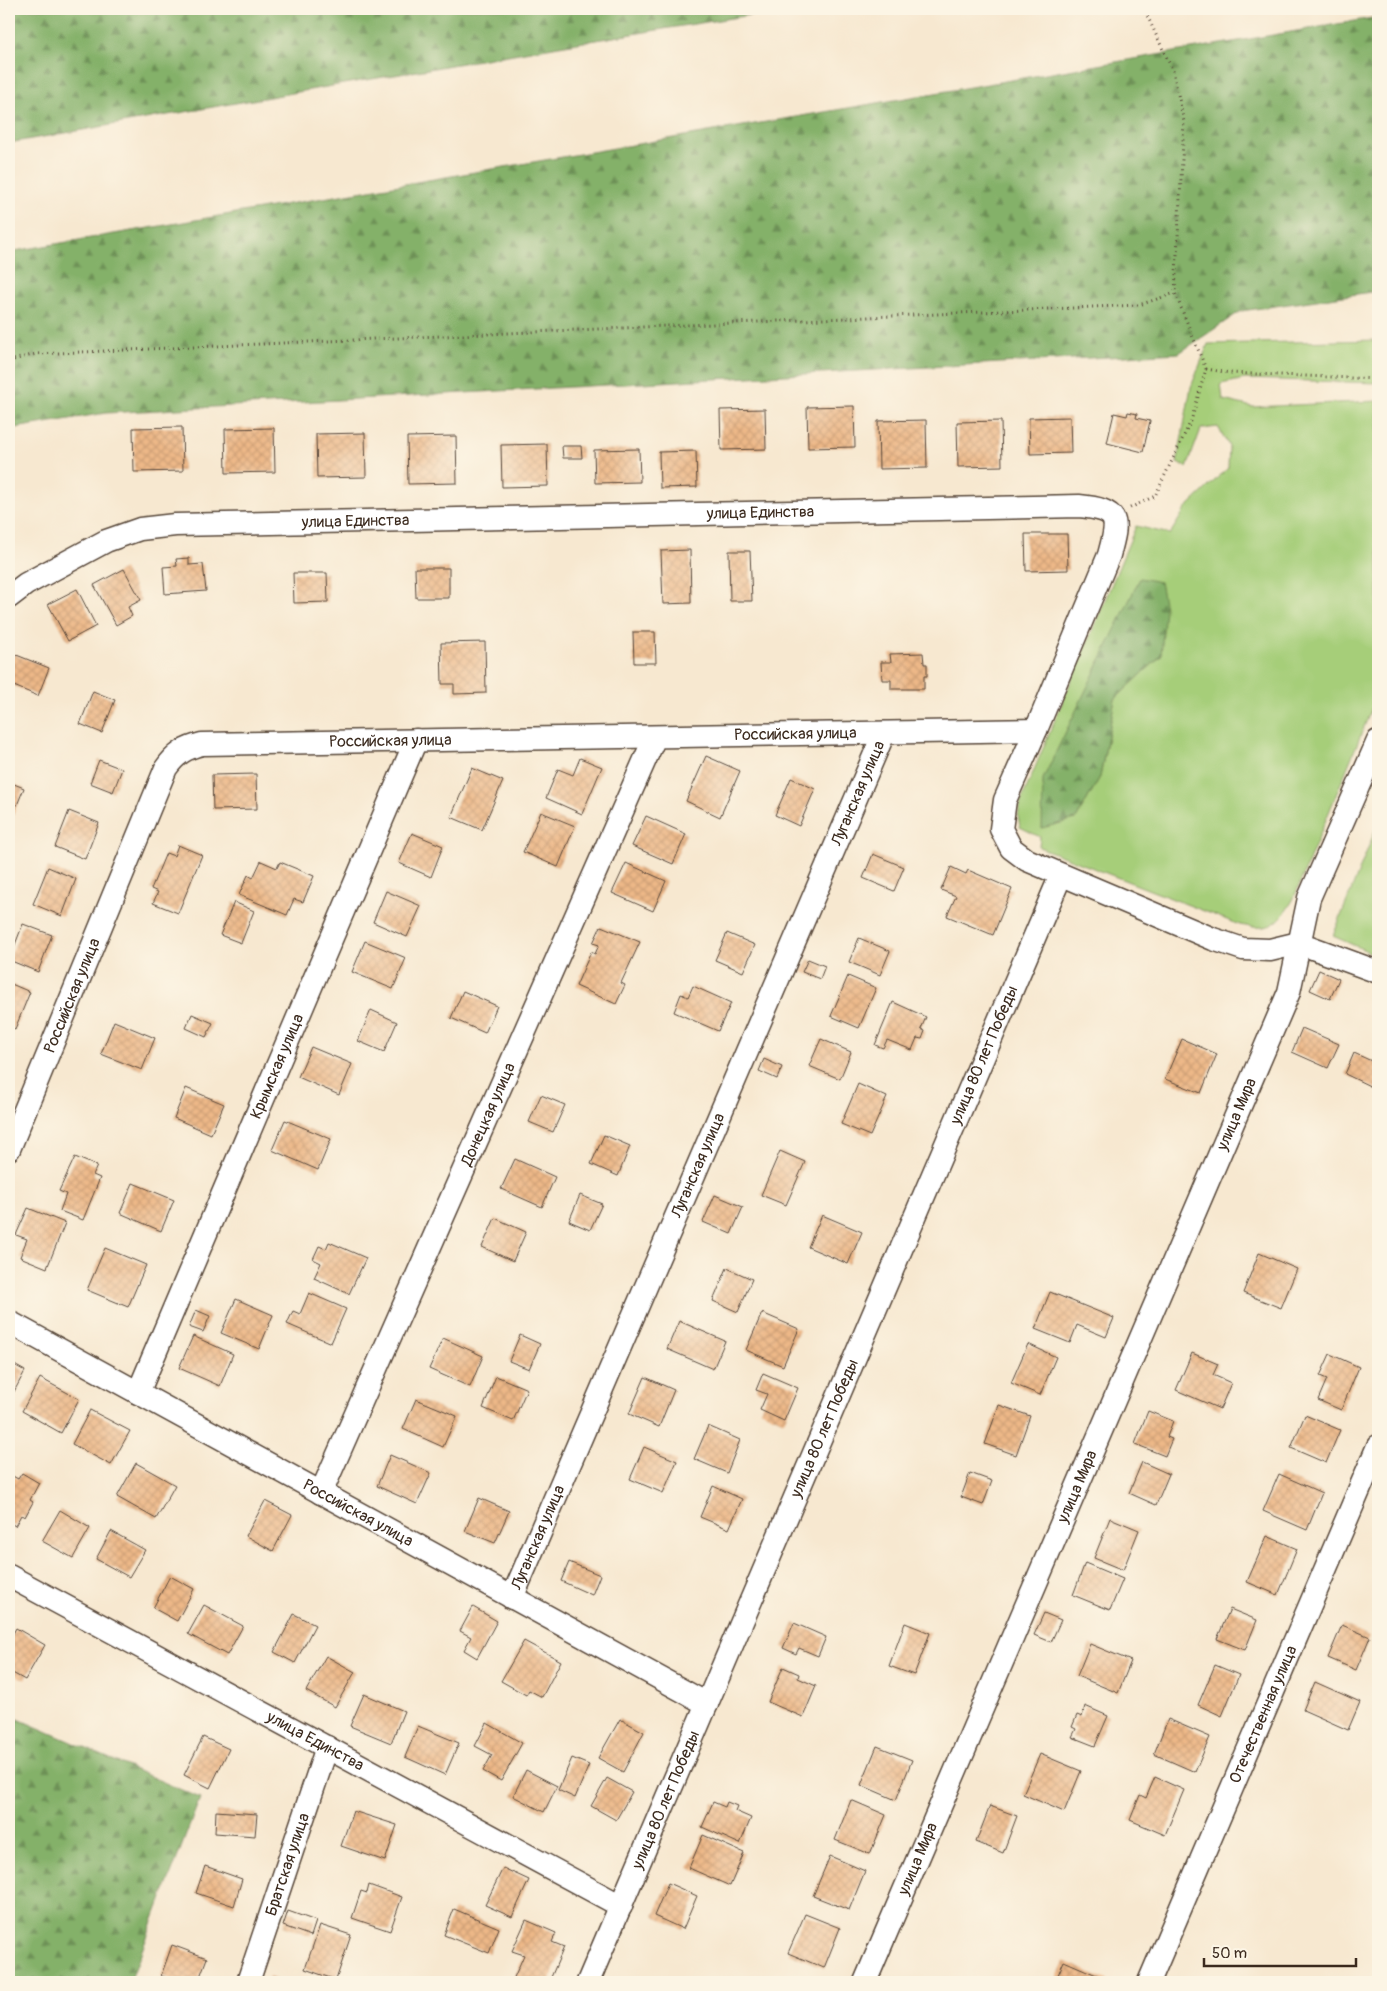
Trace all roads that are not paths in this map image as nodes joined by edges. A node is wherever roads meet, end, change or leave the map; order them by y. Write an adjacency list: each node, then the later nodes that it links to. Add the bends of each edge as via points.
1 (9, 597): 2 (street, улица Единства, via 26,584 106,541 140,529 175,525 1102,508 1112,517 1116,529 1109,555)
2 (1036, 730): 3 (street, Российская улица); 7 (street, via 1004,800 1001,829 1011,848 1028,860)
3 (884, 733): 4 (street, Российская улица); 16 (street, Луганская улица)
4 (655, 736): 5 (street, Российская улица); 14 (street, Донецкая улица)
5 (416, 740): 10 (street, Российская улица, via 202,744 186,747 174,756 166,768); 12 (street, Крымская улица)
6 (1378, 741): 8 (street, улица Мира, via 1309,898)
7 (1062, 875): 8 (street, via 1243,950 1270,950); 17 (street, улица 80 лет Победы)
8 (1299, 943): 9 (street); 22 (street, улица Мира, via 1289,992)
9 (1378, 972)
10 (9, 1149)
11 (9, 1322): 12 (street, Российская улица)
12 (138, 1393): 14 (street, Российская улица)
13 (1378, 1446): 23 (street, Отечественная улица)
14 (321, 1493): 16 (street, Российская улица)
15 (9, 1576): 18 (street, улица Единства)
16 (512, 1598): 17 (street, Российская улица)
17 (707, 1704): 19 (street, улица 80 лет Победы)
18 (327, 1747): 19 (street, улица Единства); 20 (street, Братская улица)
19 (620, 1906): 21 (street, улица 80 лет Победы)
20 (248, 1982)
21 (588, 1982)
22 (865, 1982)
23 (1149, 1982)

